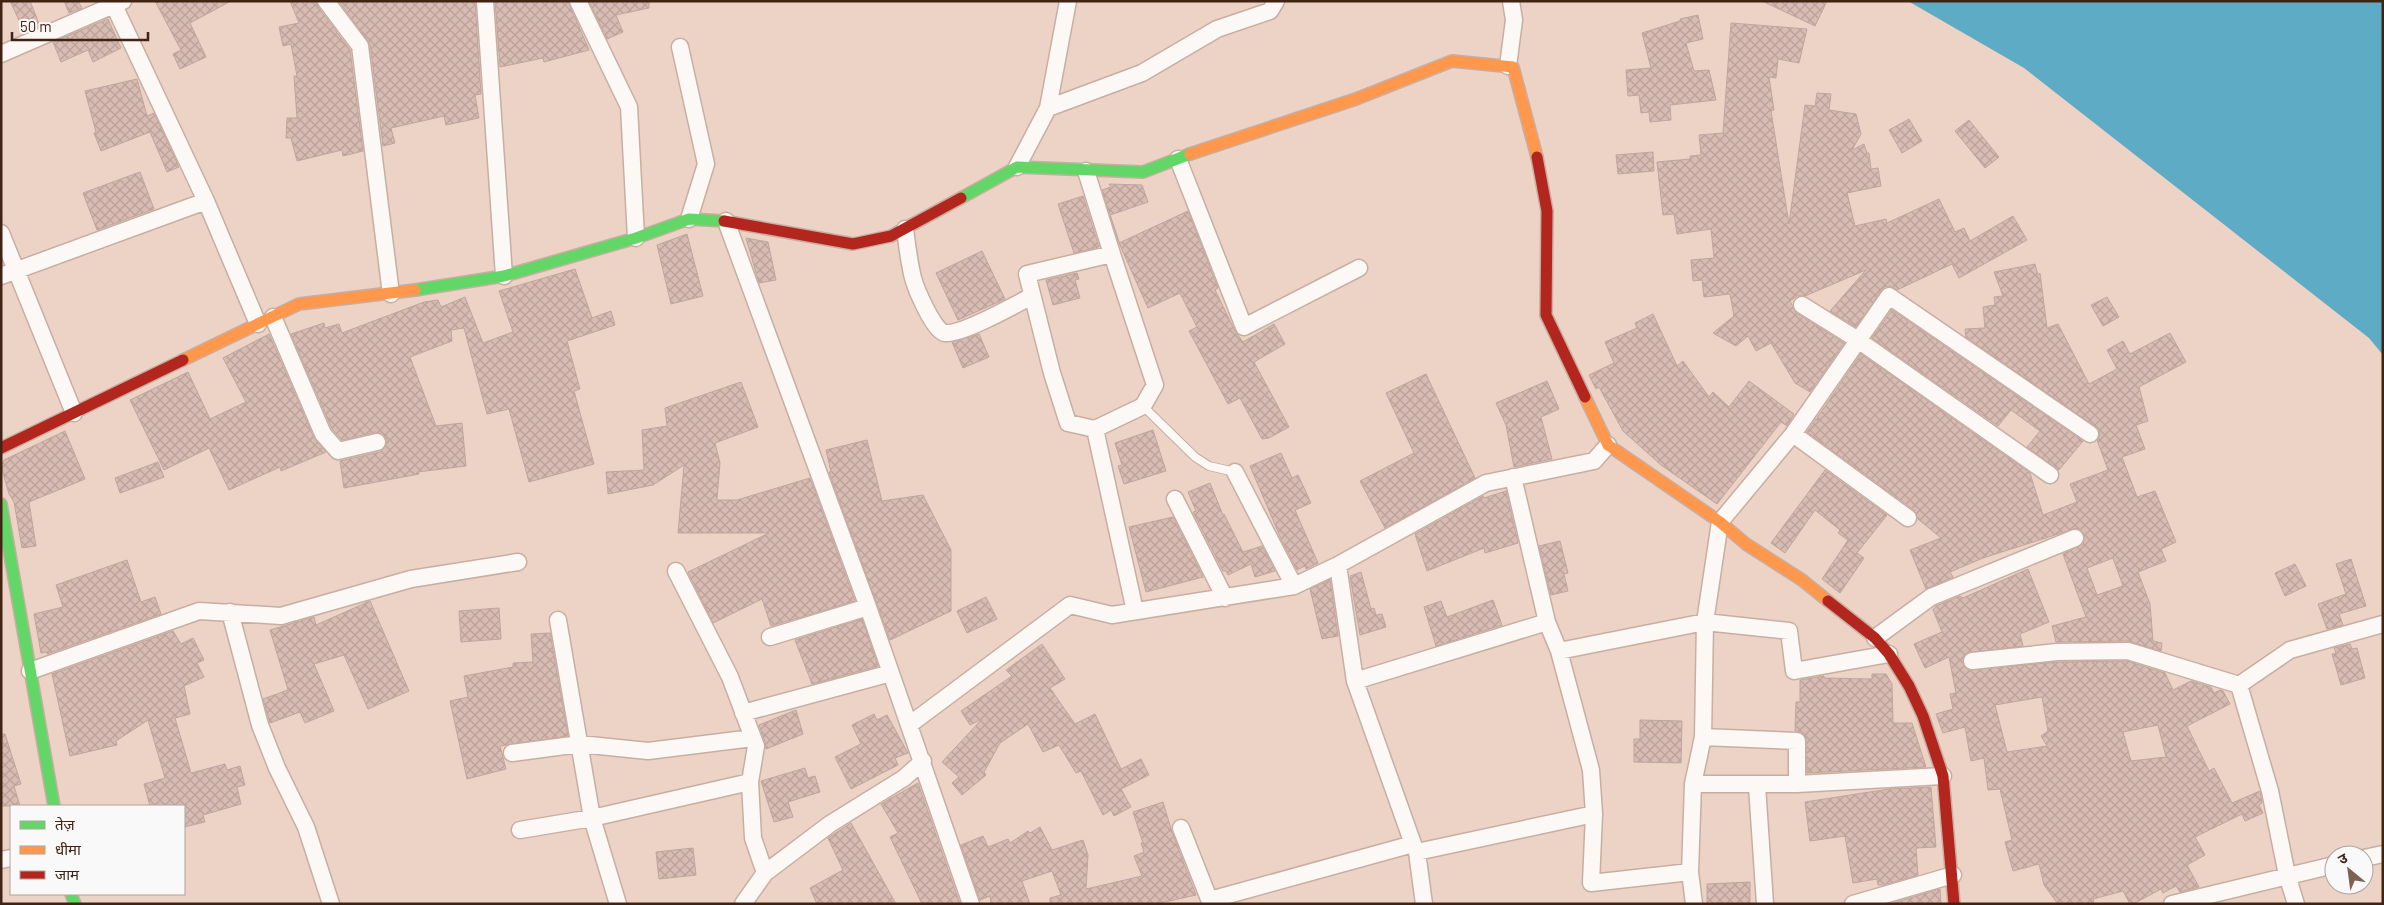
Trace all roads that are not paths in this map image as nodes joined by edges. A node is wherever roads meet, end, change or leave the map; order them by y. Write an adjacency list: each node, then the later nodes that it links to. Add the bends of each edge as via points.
1 (326, 1): 26 (street, via 360,46)
2 (485, 1): 25 (street)
3 (578, 1): 20 (street, via 629,107)
4 (1068, 1): 11 (street)
5 (1276, 1): 11 (street, via 1270,11 1217,29 1142,73)
6 (1511, 1): 10 (street, via 1514,20)
7 (116, 2): 9 (street); 15 (street)
8 (680, 47): 16 (street, via 706,164)
9 (1, 54)
10 (1508, 66): 12 (street, via 1452,62 1356,99); 38 (street, via 1513,67 1535,144 1547,211 1546,315)
11 (1048, 108): 13 (street)
12 (1178, 159): 14 (street, via 1143,172); 22 (street, via 1244,327)
13 (1017, 167): 14 (street); 18 (street)
14 (1086, 171): 21 (street)
15 (206, 201): 23 (street); 30 (street)
16 (689, 220): 17 (street); 20 (street)
17 (726, 221): 18 (street, via 853,244 891,236); 53 (street)
18 (905, 229): 27 (street, via 913,278 940,332 946,334 959,330)
19 (1, 234): 23 (street)
20 (636, 238): 25 (street)
21 (1112, 254): 27 (street, via 1027,274); 32 (street, via 1156,385)
22 (1359, 268)
23 (17, 270): 24 (street); 33 (street)
24 (1, 276)
25 (504, 276): 26 (street)
26 (391, 294): 29 (street, via 299,304)
27 (1032, 296): 34 (street, via 1068,423)
28 (1802, 305): 31 (street)
29 (273, 316): 30 (street); 37 (street, via 323,434 338,451)
30 (258, 324): 33 (street)
31 (1858, 340): 35 (street); 36 (street, via 1889,296); 41 (street)
32 (1143, 406): 34 (street); 40 (lane, via 1195,457 1209,466)
33 (74, 413): 39 (street)
34 (1095, 429): 55 (street)
35 (1793, 434): 45 (street); 46 (street)
36 (2090, 434)
37 (377, 442)
38 (1608, 446): 42 (street, via 1594,460); 46 (street)
39 (1, 448)
40 (1235, 472): 51 (street)
41 (2050, 475)
42 (1513, 477): 49 (street, via 1486,483); 57 (street)
43 (1175, 500): 52 (street)
44 (1, 504): 65 (street)
45 (1908, 518)
46 (1720, 522): 58 (street); 61 (street, via 1746,544 1802,580)
47 (2074, 538): 61 (street, via 1931,597)
48 (518, 562): 54 (street, via 411,579 281,616)
49 (1338, 565): 51 (street); 67 (street)
50 (676, 571): 69 (street, via 730,677)
51 (1294, 586): 52 (street)
52 (1225, 598): 55 (street)
53 (868, 607): 60 (street); 66 (street)
54 (230, 612): 65 (street, via 199,611); 92 (street, via 260,725 306,827)
55 (1135, 612): 70 (street, via 1112,614 1070,605)
56 (558, 620): 73 (street)
57 (1547, 622): 62 (street); 67 (street)
58 (1705, 622): 62 (street); 63 (street, via 1789,631 1794,671); 71 (street)
59 (2383, 624): 68 (street, via 2290,650)
60 (770, 637)
61 (1875, 638): 63 (street)
62 (1559, 651): 82 (street, via 1591,770)
63 (1889, 654): 76 (street, via 1923,716)
64 (1972, 661): 68 (street, via 2057,652 2128,651)
65 (30, 671): 81 (street)
66 (891, 673): 69 (street); 70 (street)
67 (1355, 681): 91 (street, via 1413,844)
68 (2239, 685): 90 (street, via 2270,791)
69 (743, 712): 72 (street)
70 (909, 725): 75 (street)
71 (1703, 737): 78 (street); 79 (street, via 1797,741)
72 (753, 738): 73 (street, via 648,751); 77 (street, via 756,746)
73 (580, 744): 74 (street); 83 (street)
74 (512, 753)
75 (922, 761): 88 (street, via 904,778 830,824); 95 (street)
76 (1942, 776): 79 (street); 89 (street)
77 (750, 782): 83 (street); 88 (street, via 753,838)
78 (1693, 784): 80 (street); 87 (street)
79 (1797, 784): 80 (street)
80 (1757, 786): 98 (street)
81 (54, 805)
82 (1594, 814): 87 (street, via 1591,883); 96 (street, via 1417,852)
83 (592, 818): 85 (street); 93 (street)
84 (1181, 828): 91 (street)
85 (520, 830)
86 (2324, 867): 90 (street)
87 (1690, 872): 97 (street)
88 (766, 873): 94 (street)
89 (1953, 875): 99 (street); 100 (street)
90 (2287, 875): 101 (street); 102 (street)
91 (1210, 902)
92 (331, 904)
93 (618, 904)
94 (743, 904)
95 (971, 904)
96 (1424, 904)
97 (1694, 904)
98 (1765, 904)
99 (1853, 904)
100 (1954, 904)
101 (2172, 904)
102 (2296, 904)

